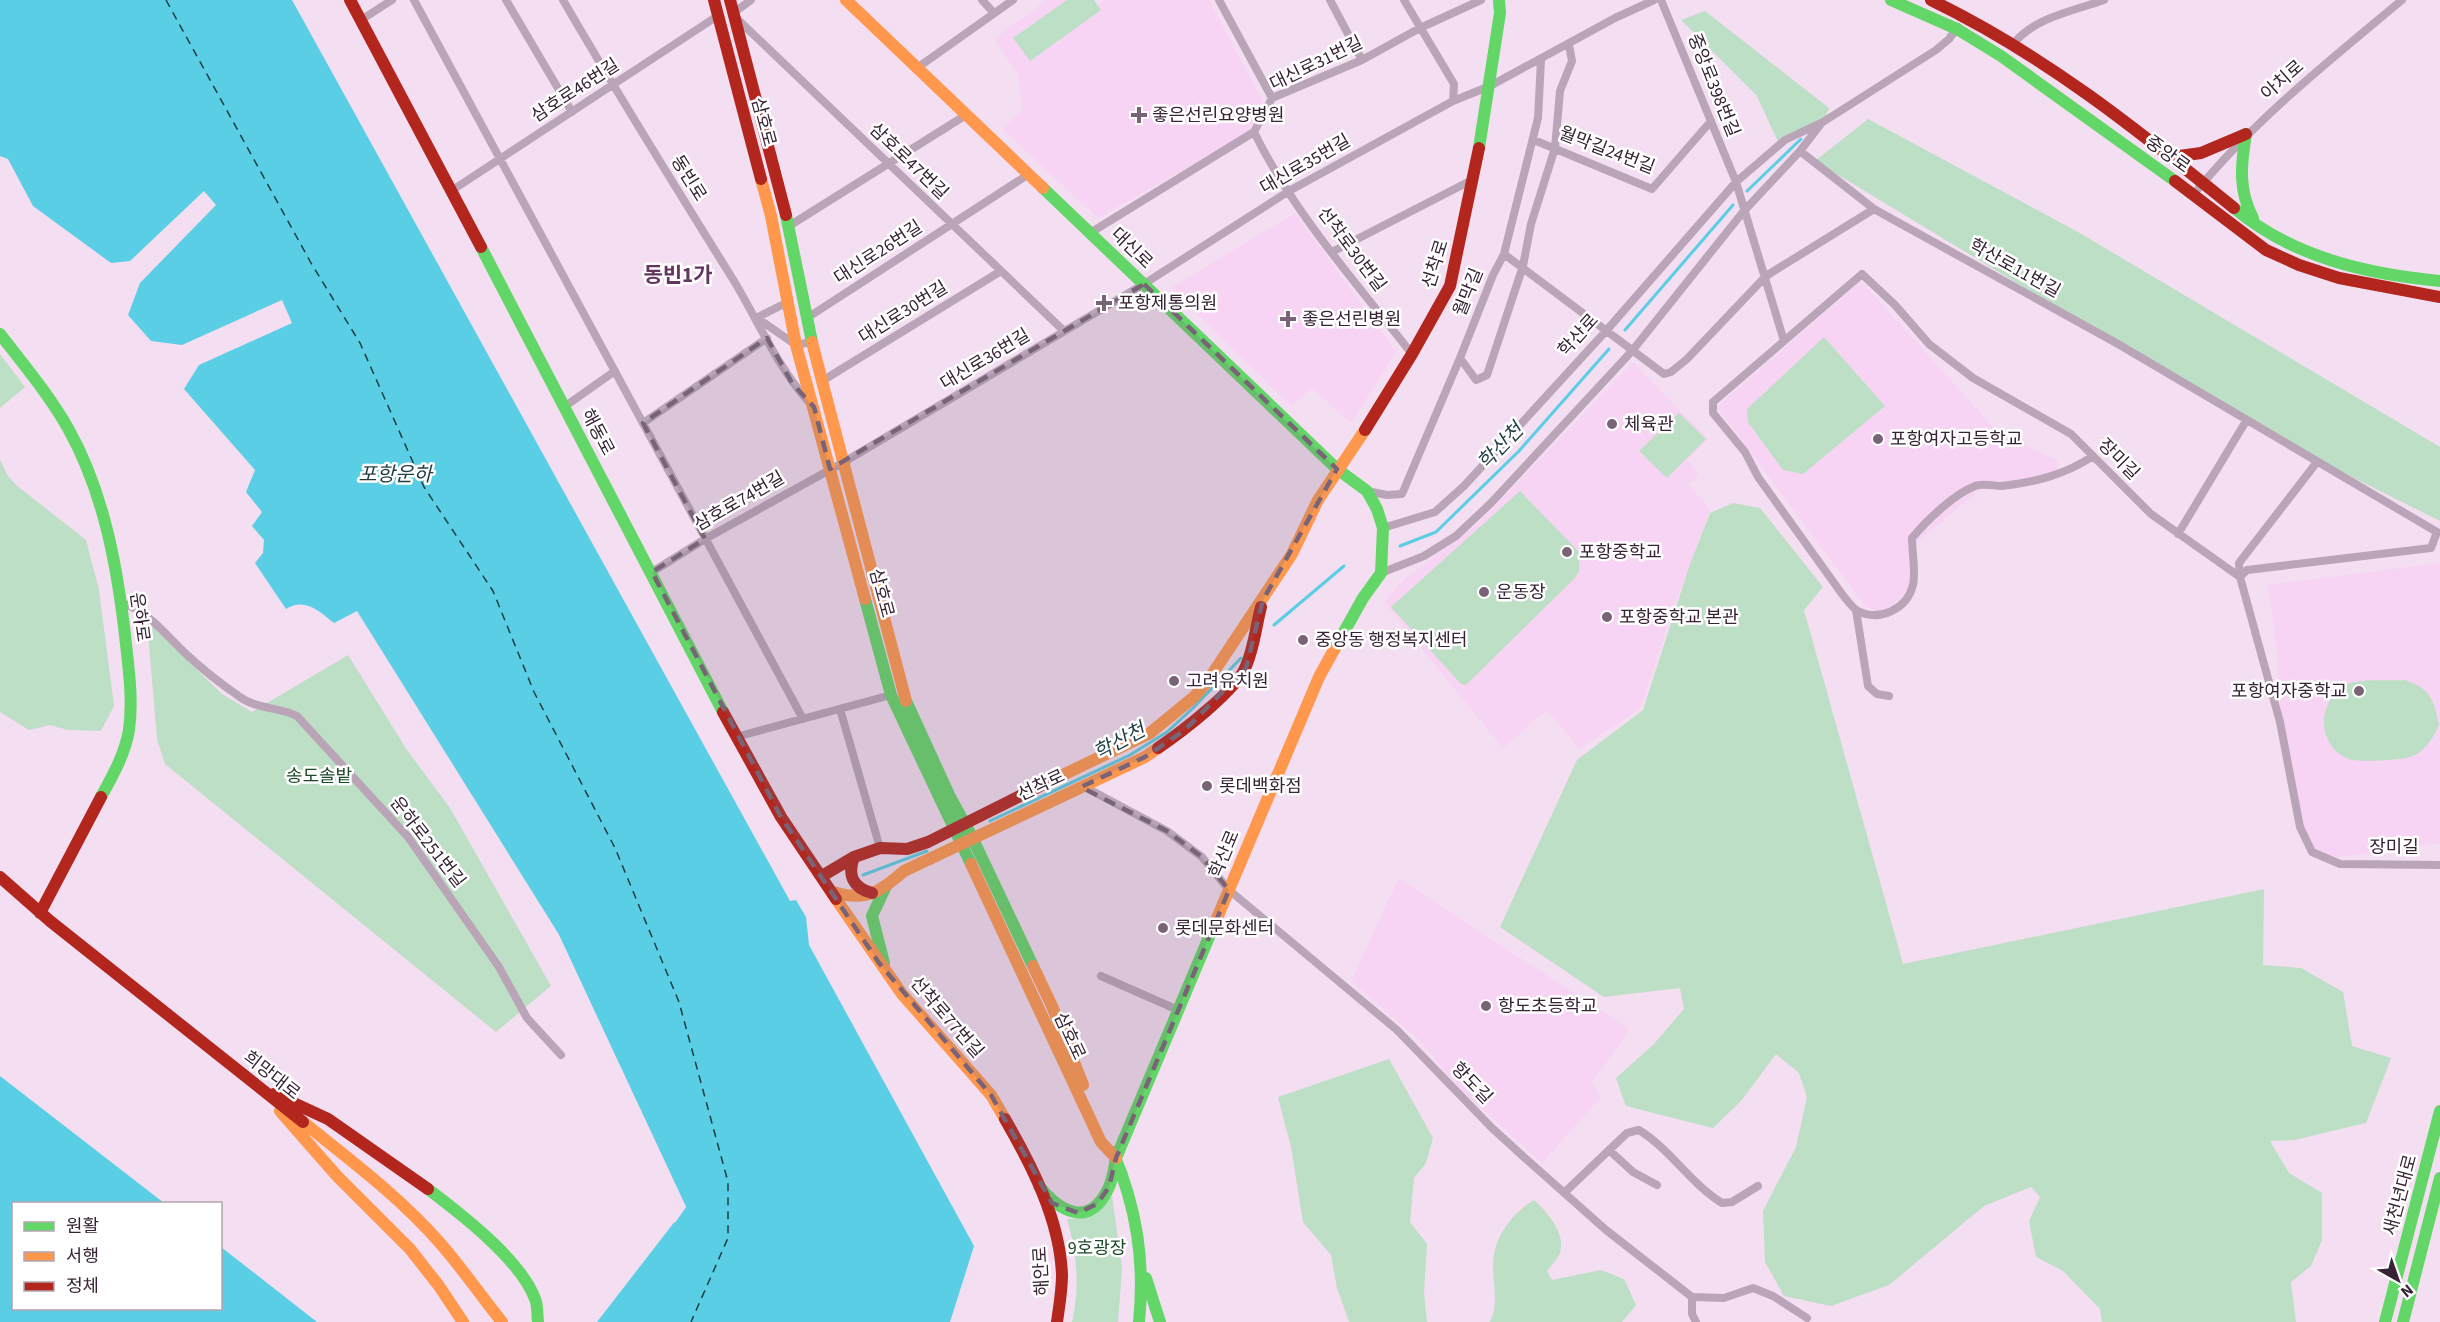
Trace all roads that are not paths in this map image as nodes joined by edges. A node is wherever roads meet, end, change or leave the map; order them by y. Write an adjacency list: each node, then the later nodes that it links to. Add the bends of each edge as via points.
1 (350, 0): 27 (street, 해동로)
2 (392, 0): 27 (street)
3 (414, 0): 49 (street)
4 (506, 0): 39 (street)
5 (563, 0): 35 (street, 동빈로)
6 (714, 0): 26 (street, 삼호로)
7 (730, 0): 24 (street, 삼호로)
8 (751, 0): 24 (street)
9 (846, 0): 34 (street, 대신로)
10 (982, 0): 23 (street)
11 (1013, 0): 23 (street)
12 (1219, 0): 37 (street)
13 (1330, 0): 32 (street)
14 (1404, 0): 28 (street)
15 (1481, 0): 28 (street, 대신로31번길)
16 (1499, 0): 36 (street, 선착로)
17 (1654, 0): 31 (street, 대신로35번길)
18 (1661, 0): 41 (street, 중앙로398번길)
19 (1891, 0): 29 (street, 중앙로)
20 (1931, 0): 25 (street, 중앙로)
21 (2104, 0): 30 (street, via 2040,22)
22 (2402, 0): 44 (street, 아치로)
23 (993, 12): 34 (street)
24 (732, 14): 50 (street, 삼호로47번길); 61 (street, 삼호로)
25 (1964, 15): 29 (street, 학산로); 30 (street, 중앙로)
26 (717, 16): 35 (street, 삼호로46번길); 72 (street, 삼호로, via 771,216)
27 (361, 21): 55 (street, 해동로)
28 (1420, 28): 32 (street, 대신로31번길); 38 (street, via 1455,84)
29 (1957, 28): 42 (street, 학산로, via 1936,50); 57 (street, 중앙로)
30 (2014, 44): 48 (street, 중앙로)
31 (1569, 45): 33 (street, 대신로35번길); 46 (street, via 1572,61 1560,91)
32 (1362, 60): 37 (street, 대신로31번길)
33 (1540, 60): 36 (street, 대신로35번길); 45 (street, 월막길)
34 (918, 68): 40 (street, 대신로)
35 (612, 85): 39 (street, 삼호로46번길); 73 (street, 동빈로)
36 (1490, 86): 38 (street, 대신로35번길); 52 (street, 선착로)
37 (1272, 98): 43 (street, 대신로31번길)
38 (1454, 101): 56 (street, 대신로35번길)
39 (572, 112): 49 (street, 삼호로46번길)
40 (966, 115): 50 (street); 51 (street, 대신로)
41 (1711, 121): 46 (street, 월막길24번길, via 1652,189); 53 (street, 중앙로398번길)
42 (1822, 122): 47 (street, 학산로); 53 (street, 학산로, via 1785,140)
43 (1254, 132): 56 (street, 선착로30번길); 63 (street)
44 (2246, 134): 48 (street, via 2214,150); 54 (street, 아치로); 62 (street, via 2241,191)
45 (1534, 140): 46 (street, 월막길24번길); 65 (street, 월막길)
46 (1555, 148): 66 (street, via 1531,224)
47 (1800, 152): 58 (street, 학산로11번길); 59 (street, 학산로)
48 (2172, 157): 54 (street, 중앙로)
49 (500, 159): 55 (street, 삼호로46번길); 85 (street)
50 (889, 164): 60 (street, 삼호로47번길); 61 (street)
51 (1029, 174): 60 (street, 대신로26번길); 63 (street, 대신로)
52 (1474, 179): 64 (street); 83 (street, 선착로, via 1450,286)
53 (1736, 182): 59 (street); 76 (street, 학산로)
54 (2204, 182): 57 (street, 아치로); 62 (street, 중앙로)
55 (451, 191): 87 (street, 해동로)
56 (1289, 191): 64 (street, 선착로30번길); 70 (street, 대신로35번길)
57 (2193, 195): 71 (street, 중앙로, via 2282,259 2339,278)
58 (1874, 209): 68 (street); 89 (street, 학산로11번길, via 2118,344)
59 (1743, 212): 68 (street); 82 (street, 학산로)
60 (951, 224): 67 (street, 삼호로47번길); 74 (street, 대신로26번길)
61 (789, 226): 74 (street, 삼호로)
62 (2259, 227): 69 (street, 중앙로, via 2302,250 2332,259)
63 (1090, 233): 70 (street, 대신로)
64 (1332, 252): 83 (street, 선착로30번길)
65 (1504, 254): 66 (street); 84 (street, 월막길)
66 (1523, 266): 76 (street); 84 (street, via 1487,375 1476,380)
67 (1000, 271): 75 (street, 삼호로47번길); 86 (street, 대신로30번길)
68 (1766, 276): 79 (street); 82 (street, via 1671,372 1664,374)
69 (2440, 281)
70 (1144, 284): 75 (street, 대신로36번길); 95 (street, 대신로)
71 (2440, 297)
72 (788, 302): 73 (street); 81 (street, 삼호로)
73 (756, 318): 78 (street); 81 (street, 동빈로)
74 (807, 318): 80 (street, 삼호로)
75 (1064, 331): 92 (street, 대신로36번길)
76 (1606, 332): 82 (street); 97 (street, 학산로, via 1464,486 1435,512)
77 (0, 334): 104 (street, 운하로, via 51,402 81,455 107,527)
78 (767, 338): 88 (street, via 792,383); 90 (street)
79 (1784, 341): 91 (street, 장미길, via 1862,274 1929,344 1973,378 2071,434); 105 (street, via 1713,402 1713,413)
80 (812, 342): 81 (street); 86 (street, 삼호로)
81 (796, 345): 88 (street, 삼호로)
82 (1632, 351): 101 (street, 학산로, via 1456,536 1424,556)
83 (1412, 354): 95 (street, 선착로)
84 (1460, 358): 96 (street, 월막길, via 1402,494)
85 (615, 371): 87 (street); 90 (street)
86 (822, 381): 92 (street, 삼호로)
87 (564, 407): 100 (street, 해동로)
88 (814, 407): 94 (street, 삼호로)
89 (2246, 421): 93 (street, 학산로11번길); 98 (street)
90 (644, 423): 99 (street)
91 (2093, 456): 98 (street, 장미길, via 2151,514); 105 (street, via 2055,475 2013,485 1977,484 1964,492 1931,517 1912,538 1913,584 1900,608 1871,615)
92 (844, 462): 94 (street, 삼호로74번길); 112 (street, 삼호로, via 908,703)
93 (2317, 462): 102 (street, via 2239,563); 102 (street, 학산로11번길, via 2437,532 2431,548 2247,570)
94 (830, 469): 99 (street, 삼호로74번길); 106 (street, 삼호로)
95 (1337, 469): 96 (street, 대신로); 103 (street, 선착로)
96 (1367, 492): 97 (street, 대신로)
97 (1383, 528): 101 (street)
98 (2178, 534): 102 (street, 장미길)
99 (705, 539): 100 (street, 삼호로74번길); 109 (street)
100 (652, 572): 110 (street, 해동로)
101 (1381, 573): 120 (street, 학산로, via 1319,677)
102 (2240, 578): 116 (street, 장미길, via 2280,722 2300,827 2312,852 2340,864)
103 (1263, 600): 111 (street, 선착로, via 1246,668 1222,696 1185,730 1145,757); 112 (street, 선착로, via 1207,682 1150,733)
104 (120, 602): 123 (street, 운하로, via 131,705 127,744 115,774); 127 (street, 운하로251번길, via 150,617 186,654 240,697 297,716 408,837 499,968 527,1018)
105 (1856, 610): 107 (street, via 1868,686 1877,694)
106 (891, 695): 108 (street); 112 (street, 삼호로)
107 (1889, 696)
108 (840, 709): 109 (street); 114 (street)
109 (803, 719): 110 (street)
110 (736, 737): 117 (street, 해동로)
111 (1083, 786): 113 (street, 선착로); 120 (street, 항도길, via 1167,831 1202,857)
112 (959, 825): 113 (street, 삼호로); 114 (street, 선착로, via 907,849)
113 (967, 839): 119 (street, 선착로, via 904,871); 131 (street, 삼호로, via 1052,1006 1086,1095)
114 (880, 848): 115 (street, 선착로)
115 (854, 857): 117 (street, 선착로); 122 (street, via 850,867 854,883)
116 (2440, 864)
117 (822, 876): 121 (street, 선착로77번길)
118 (0, 877): 123 (street, 희망대로)
119 (886, 886): 122 (street, 선착로); 124 (street, via 872,916)
120 (1229, 890): 126 (street, 학산로); 136 (street, 항도길, via 1397,1030 1492,1128)
121 (833, 892): 122 (street, 선착로, via 857,899); 124 (street, 선착로77번길)
122 (872, 893)
123 (40, 913): 128 (street, 희망대로)
124 (888, 976): 134 (street, 선착로77번길, via 991,1095)
125 (1101, 976): 126 (street)
126 (1178, 1010): 131 (street, 학산로)
127 (561, 1055)
128 (261, 1089): 140 (street, via 304,1141 410,1249); 141 (street, 희망대로, via 369,1174 411,1213 440,1243); 142 (street, via 327,1118 389,1159 486,1236 534,1292 540,1308)
129 (2440, 1111): 147 (street, 새천년대로)
130 (1609, 1150): 133 (street, via 1633,1173); 135 (street, via 1626,1133 1639,1130 1708,1195 1722,1203 1732,1202); 136 (street)
131 (1116, 1158): 134 (street, 학산로, via 1109,1187 1088,1210 1078,1213 1062,1209); 137 (street, 삼호로, via 1132,1200)
132 (2440, 1179): 148 (street, 새천년대로)
133 (1657, 1185)
134 (1038, 1186): 143 (street, 해안로, via 1056,1231 1062,1261)
135 (1758, 1186)
136 (1564, 1193): 138 (street, 항도길)
137 (1143, 1271): 144 (street, 삼호로); 145 (street)
138 (1692, 1297): 139 (street, via 1724,1298 1753,1288); 146 (street)
139 (1806, 1318)
140 (463, 1322)
141 (502, 1322)
142 (538, 1322)
143 (1057, 1322)
144 (1139, 1322)
145 (1160, 1322)
146 (1696, 1322)
147 (2385, 1322)
148 (2403, 1322)

